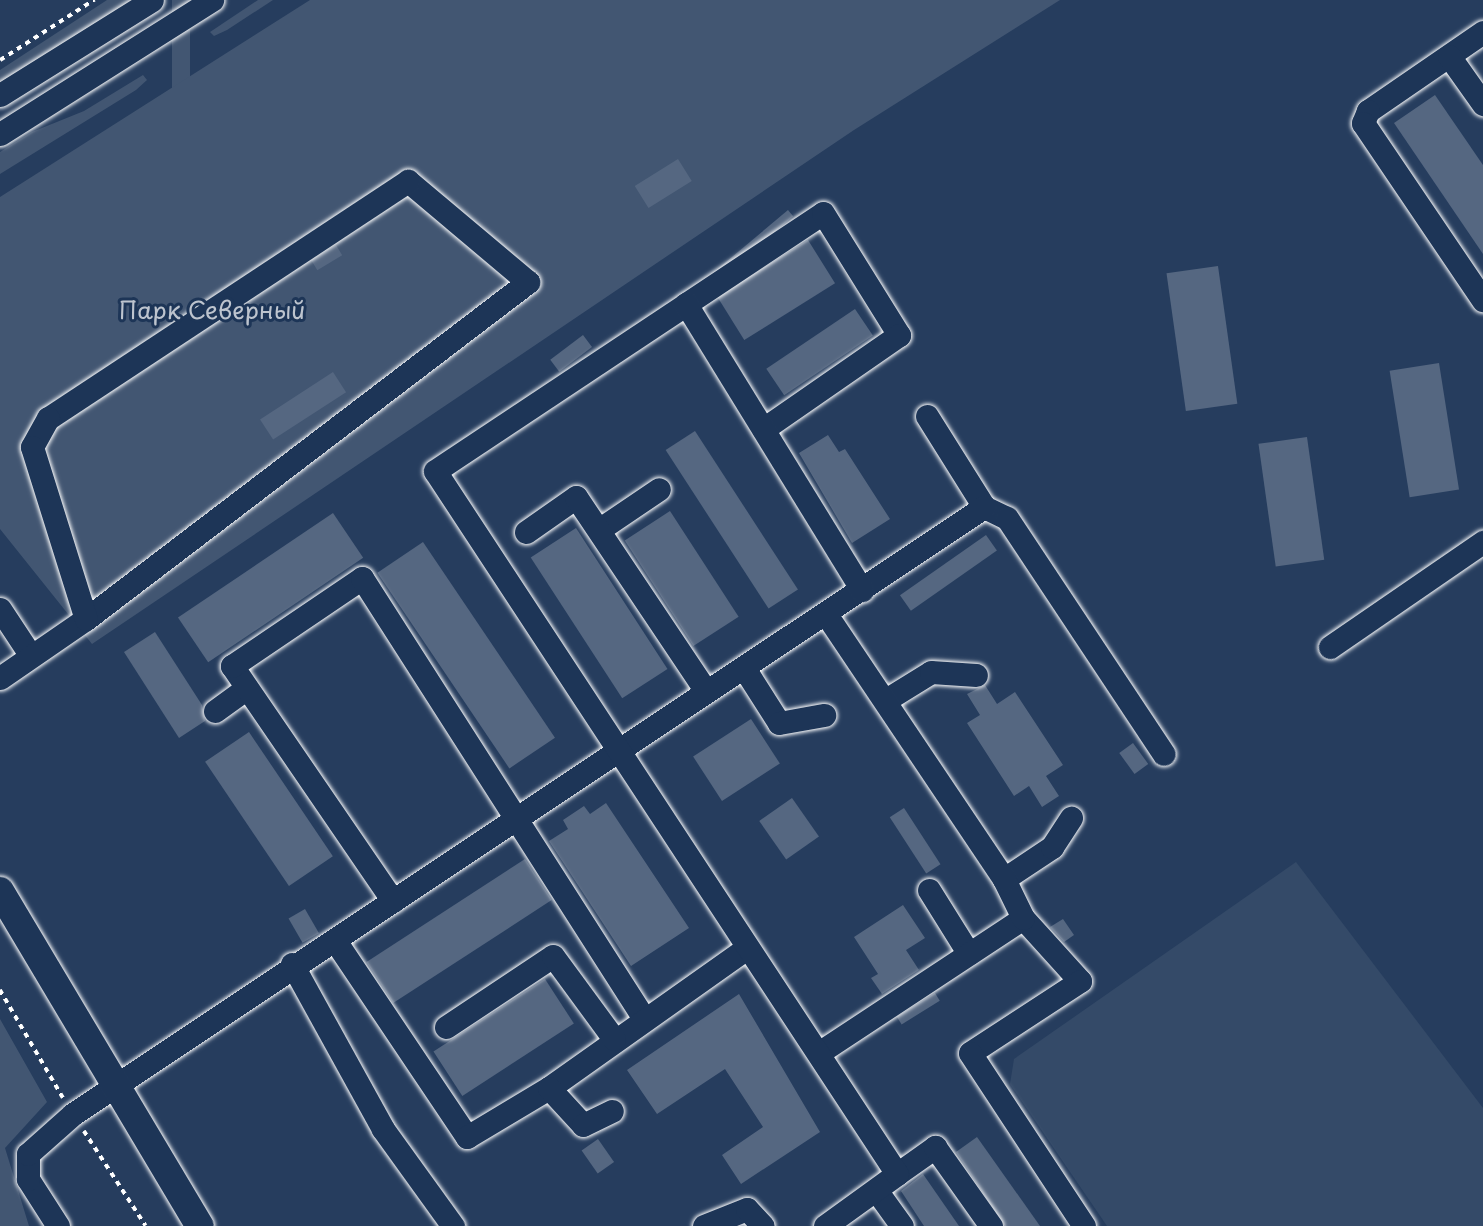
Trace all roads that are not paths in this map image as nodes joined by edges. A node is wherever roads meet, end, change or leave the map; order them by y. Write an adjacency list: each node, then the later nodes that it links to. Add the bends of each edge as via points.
1 (152, 0): 5 (street)
2 (212, 0): 7 (street)
3 (1483, 32): 4 (street)
4 (1449, 56): 6 (street); 8 (street, via 1368,111 1363,123)
5 (0, 95)
6 (1483, 104)
7 (0, 134)
8 (1483, 300)
9 (687, 304): 11 (street); 11 (street, via 823,213 899,335); 31 (street, via 435,471)
10 (927, 416): 13 (street)
11 (763, 429): 17 (street)
12 (659, 489): 14 (street)
13 (985, 508): 17 (street); 32 (street, via 1007,518)
14 (600, 529): 15 (street, via 576,497); 27 (street)
15 (526, 532)
16 (1483, 542): 21 (street)
17 (862, 590): 19 (street)
18 (0, 608): 22 (street)
19 (827, 616): 23 (street); 35 (street)
20 (86, 619): 20 (street, via 32,447 48,418 408,181 528,282); 22 (street)
21 (1330, 647)
22 (31, 656): 25 (street)
23 (744, 668): 27 (street); 30 (street, via 779,723)
24 (976, 675): 28 (street, via 931,672)
25 (0, 678)
26 (247, 688): 29 (street); 33 (street, via 232,666 362,578); 38 (street)
27 (706, 691): 31 (street)
28 (889, 698)
29 (215, 711)
30 (824, 715)
31 (615, 751): 33 (street); 41 (street)
32 (1164, 754)
33 (519, 816): 38 (street); 44 (street)
34 (1071, 818): 35 (street, via 1052,847)
35 (1004, 879): 39 (street)
36 (929, 890): 42 (street)
37 (0, 891): 48 (main road)
38 (393, 901): 40 (street)
39 (1023, 918): 42 (street); 62 (street, via 1080,981 970,1053)
40 (336, 942): 43 (street); 49 (street, via 467,1137)
41 (747, 948): 44 (street); 47 (street)
42 (969, 954): 47 (street)
43 (292, 964): 48 (street); 57 (street, via 383,1129)
44 (642, 1017): 46 (street)
45 (446, 1027): 46 (street, via 553,956)
46 (614, 1039): 49 (street)
47 (820, 1052): 51 (street)
48 (115, 1083): 55 (street, via 28,1154 28,1179); 56 (main road)
49 (549, 1088): 50 (street, via 583,1125)
50 (612, 1111)
51 (897, 1174): 52 (street); 61 (street, via 935,1147)
52 (876, 1190): 54 (street); 60 (street)
53 (730, 1221): 58 (street); 59 (street, via 747,1209)
54 (830, 1225)
55 (58, 1226)
56 (200, 1226)
57 (453, 1226)
58 (704, 1226)
59 (763, 1226)
60 (902, 1226)
61 (990, 1226)
62 (1084, 1226)

